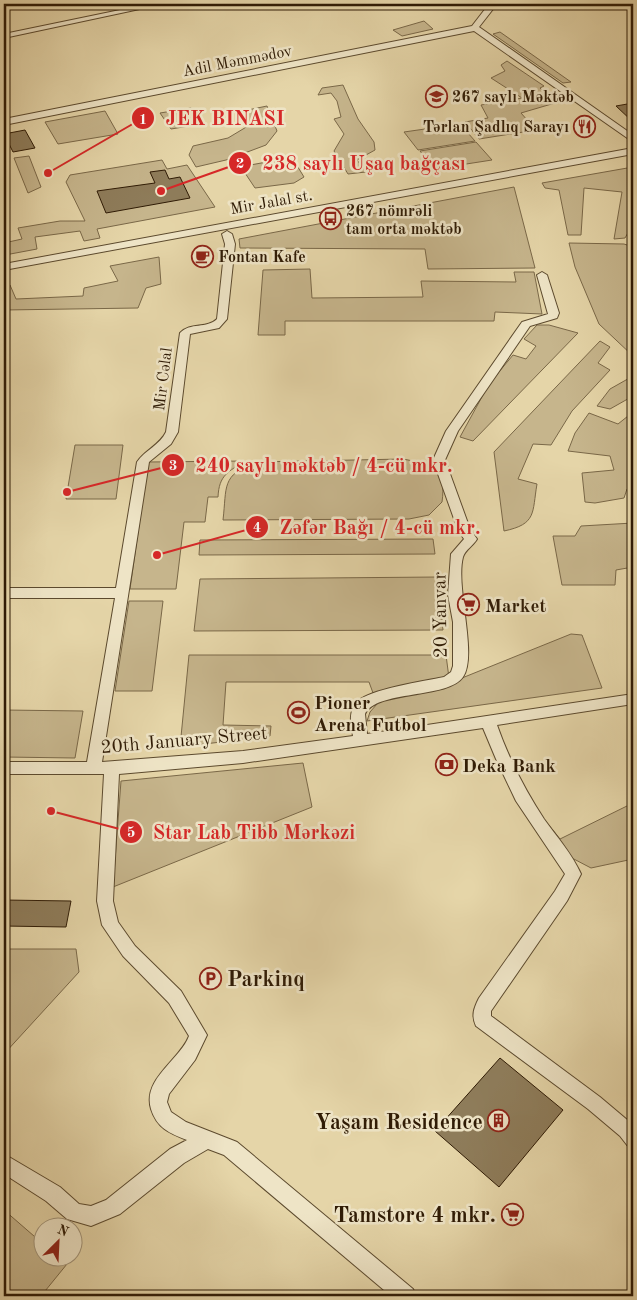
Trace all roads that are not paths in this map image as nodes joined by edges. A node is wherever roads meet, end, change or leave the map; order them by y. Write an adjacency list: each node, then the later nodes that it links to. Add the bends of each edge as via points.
1 (159, 4): 4 (street)
2 (494, 4): 3 (street)
3 (475, 28): 5 (street, Adil Məmmədov); 6 (street)
4 (4, 36)
5 (4, 122)
6 (633, 139)
7 (633, 150): 10 (street, Mir Jalal st.)
8 (633, 160): 9 (street, Mir Jalal st.)
9 (227, 234): 12 (street, Mir Jalal st.); 14 (street, Mir Cəlal, via 230,244 222,319 218,325 195,328 185,333 170,437 143,462)
10 (4, 267)
11 (542, 275): 17 (street, 20 Yanvar, via 553,316 526,324 452,431 439,460 470,539 457,554 455,595 460,622 459,671 448,682 364,704 357,722)
12 (4, 276)
13 (4, 593): 14 (street)
14 (122, 593): 19 (street)
15 (633, 698): 16 (street, 20th January Street)
16 (488, 720): 17 (street, 20th January Street); 21 (street, via 522,799 569,864 572,874 561,896 484,1004 482,1020 594,1103)
17 (361, 740): 20 (street, 20th January Street)
18 (4, 768): 19 (street, 20th January Street)
19 (94, 768): 20 (street, 20th January Street)
20 (112, 768): 22 (street, via 105,901 110,925 129,951 175,997 198,1036 194,1049 162,1087 157,1101 162,1115 170,1123)
21 (633, 1139)
22 (207, 1140): 23 (street, via 177,1156 113,1208 92,1216 74,1212); 24 (street, via 230,1148)
23 (4, 1162)
24 (406, 1296)

